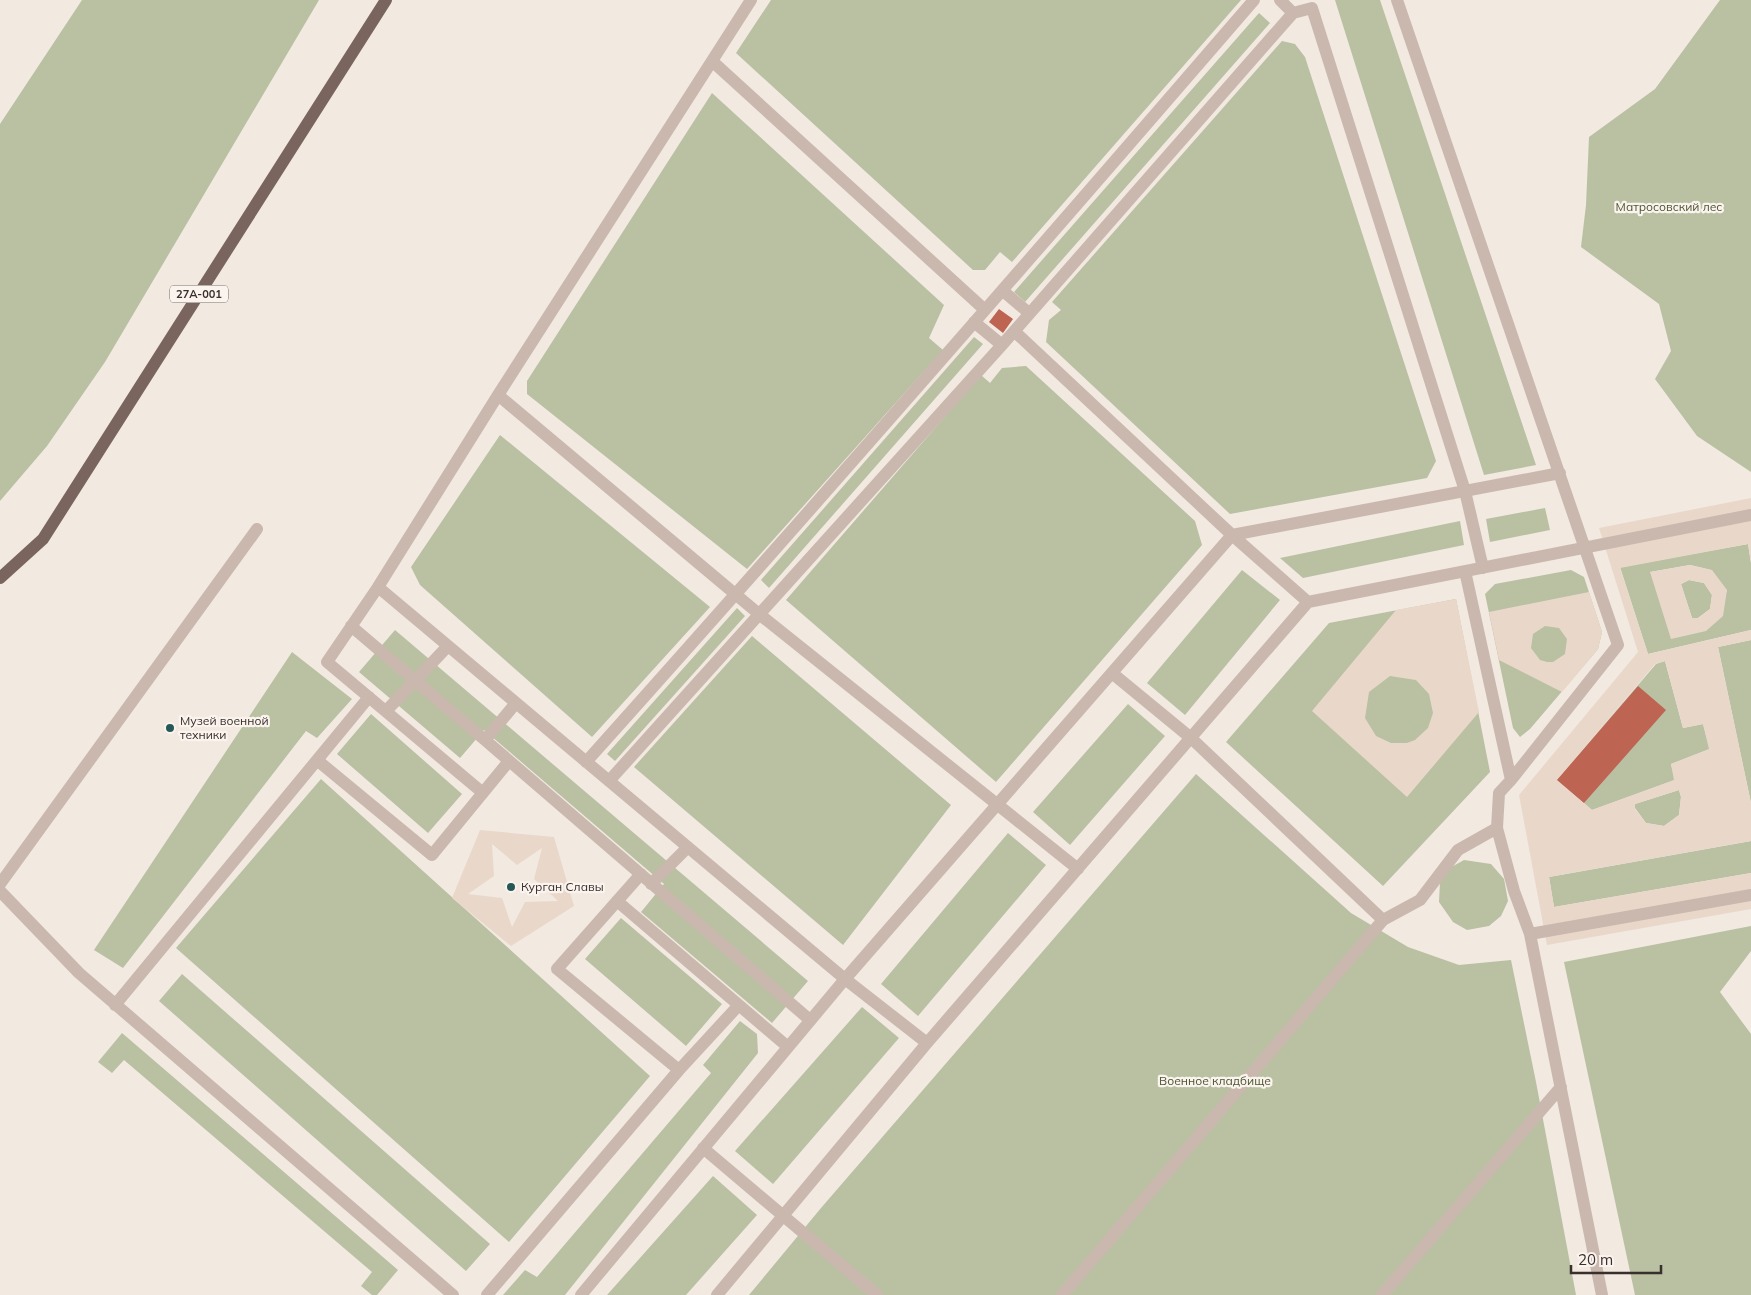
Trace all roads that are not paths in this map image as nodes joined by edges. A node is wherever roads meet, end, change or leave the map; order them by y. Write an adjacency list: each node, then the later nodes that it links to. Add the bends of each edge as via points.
1 (386, 0): 23 (main road, 27А-001, via 43,539)
2 (750, 0): 7 (lane)
3 (1254, 0): 8 (lane)
4 (1280, 0): 6 (lane)
5 (1397, 0): 15 (lane)
6 (1293, 13): 10 (lane); 16 (lane, via 1312,8)
7 (712, 61): 9 (lane); 14 (lane)
8 (1003, 291): 9 (lane); 10 (lane)
9 (985, 310): 11 (lane)
10 (1029, 314): 12 (lane)
11 (974, 322): 13 (lane); 25 (lane)
12 (1014, 331): 13 (lane); 19 (lane)
13 (1002, 345): 27 (lane)
14 (498, 395): 24 (lane); 25 (lane)
15 (1560, 473): 16 (lane); 20 (lane)
16 (1465, 491): 19 (lane); 21 (lane)
17 (1751, 514): 20 (lane)
18 (257, 529): 48 (lane)
19 (1232, 534): 26 (lane); 30 (lane)
20 (1585, 548): 21 (lane); 40 (lane, via 1618,645)
21 (1483, 568): 22 (lane)
22 (1465, 571): 26 (lane); 40 (lane)
23 (0, 578)
24 (378, 586): 28 (lane); 29 (lane)
25 (736, 595): 27 (lane); 39 (lane)
26 (1308, 602): 35 (lane)
27 (759, 614): 41 (lane); 43 (lane)
28 (351, 626): 31 (lane); 32 (lane, via 328,662)
29 (448, 646): 31 (lane); 33 (lane)
30 (1112, 673): 35 (lane); 43 (lane)
31 (415, 681): 34 (lane); 36 (lane)
32 (369, 696): 34 (lane); 37 (lane)
33 (516, 703): 36 (lane); 39 (lane)
34 (386, 711): 42 (lane)
35 (1191, 738): 46 (lane); 53 (lane)
36 (485, 740): 38 (lane)
37 (317, 760): 42 (lane, via 432,855); 56 (lane)
38 (509, 761): 42 (lane); 47 (lane)
39 (586, 762): 41 (lane)
40 (1511, 780): 44 (lane, via 1499,792)
41 (609, 781): 45 (lane)
42 (482, 793)
43 (997, 804): 46 (lane); 55 (lane)
44 (1497, 828): 53 (lane, via 1458,850 1420,900); 54 (lane)
45 (688, 847): 49 (lane); 55 (lane)
46 (1078, 869): 59 (lane)
47 (641, 874): 49 (lane); 52 (lane)
48 (0, 884)
49 (651, 884): 58 (lane)
50 (0, 891): 56 (lane, via 79,973)
51 (1751, 895): 54 (lane)
52 (617, 901): 57 (lane); 61 (lane, via 557,969)
53 (1383, 920): 70 (lane)
54 (1530, 934): 62 (lane)
55 (845, 979): 58 (lane); 59 (lane)
56 (115, 1005): 65 (lane)
57 (738, 1006): 60 (lane); 61 (lane)
58 (810, 1020): 60 (lane)
59 (927, 1043): 64 (lane)
60 (788, 1047): 63 (lane)
61 (679, 1070): 66 (lane)
62 (1561, 1087): 71 (lane); 72 (lane)
63 (703, 1148): 64 (lane); 67 (lane)
64 (784, 1216): 68 (lane); 69 (lane)
65 (453, 1295)
66 (487, 1295)
67 (581, 1295)
68 (717, 1295)
69 (878, 1295)
70 (1062, 1295)
71 (1382, 1295)
72 (1602, 1295)

